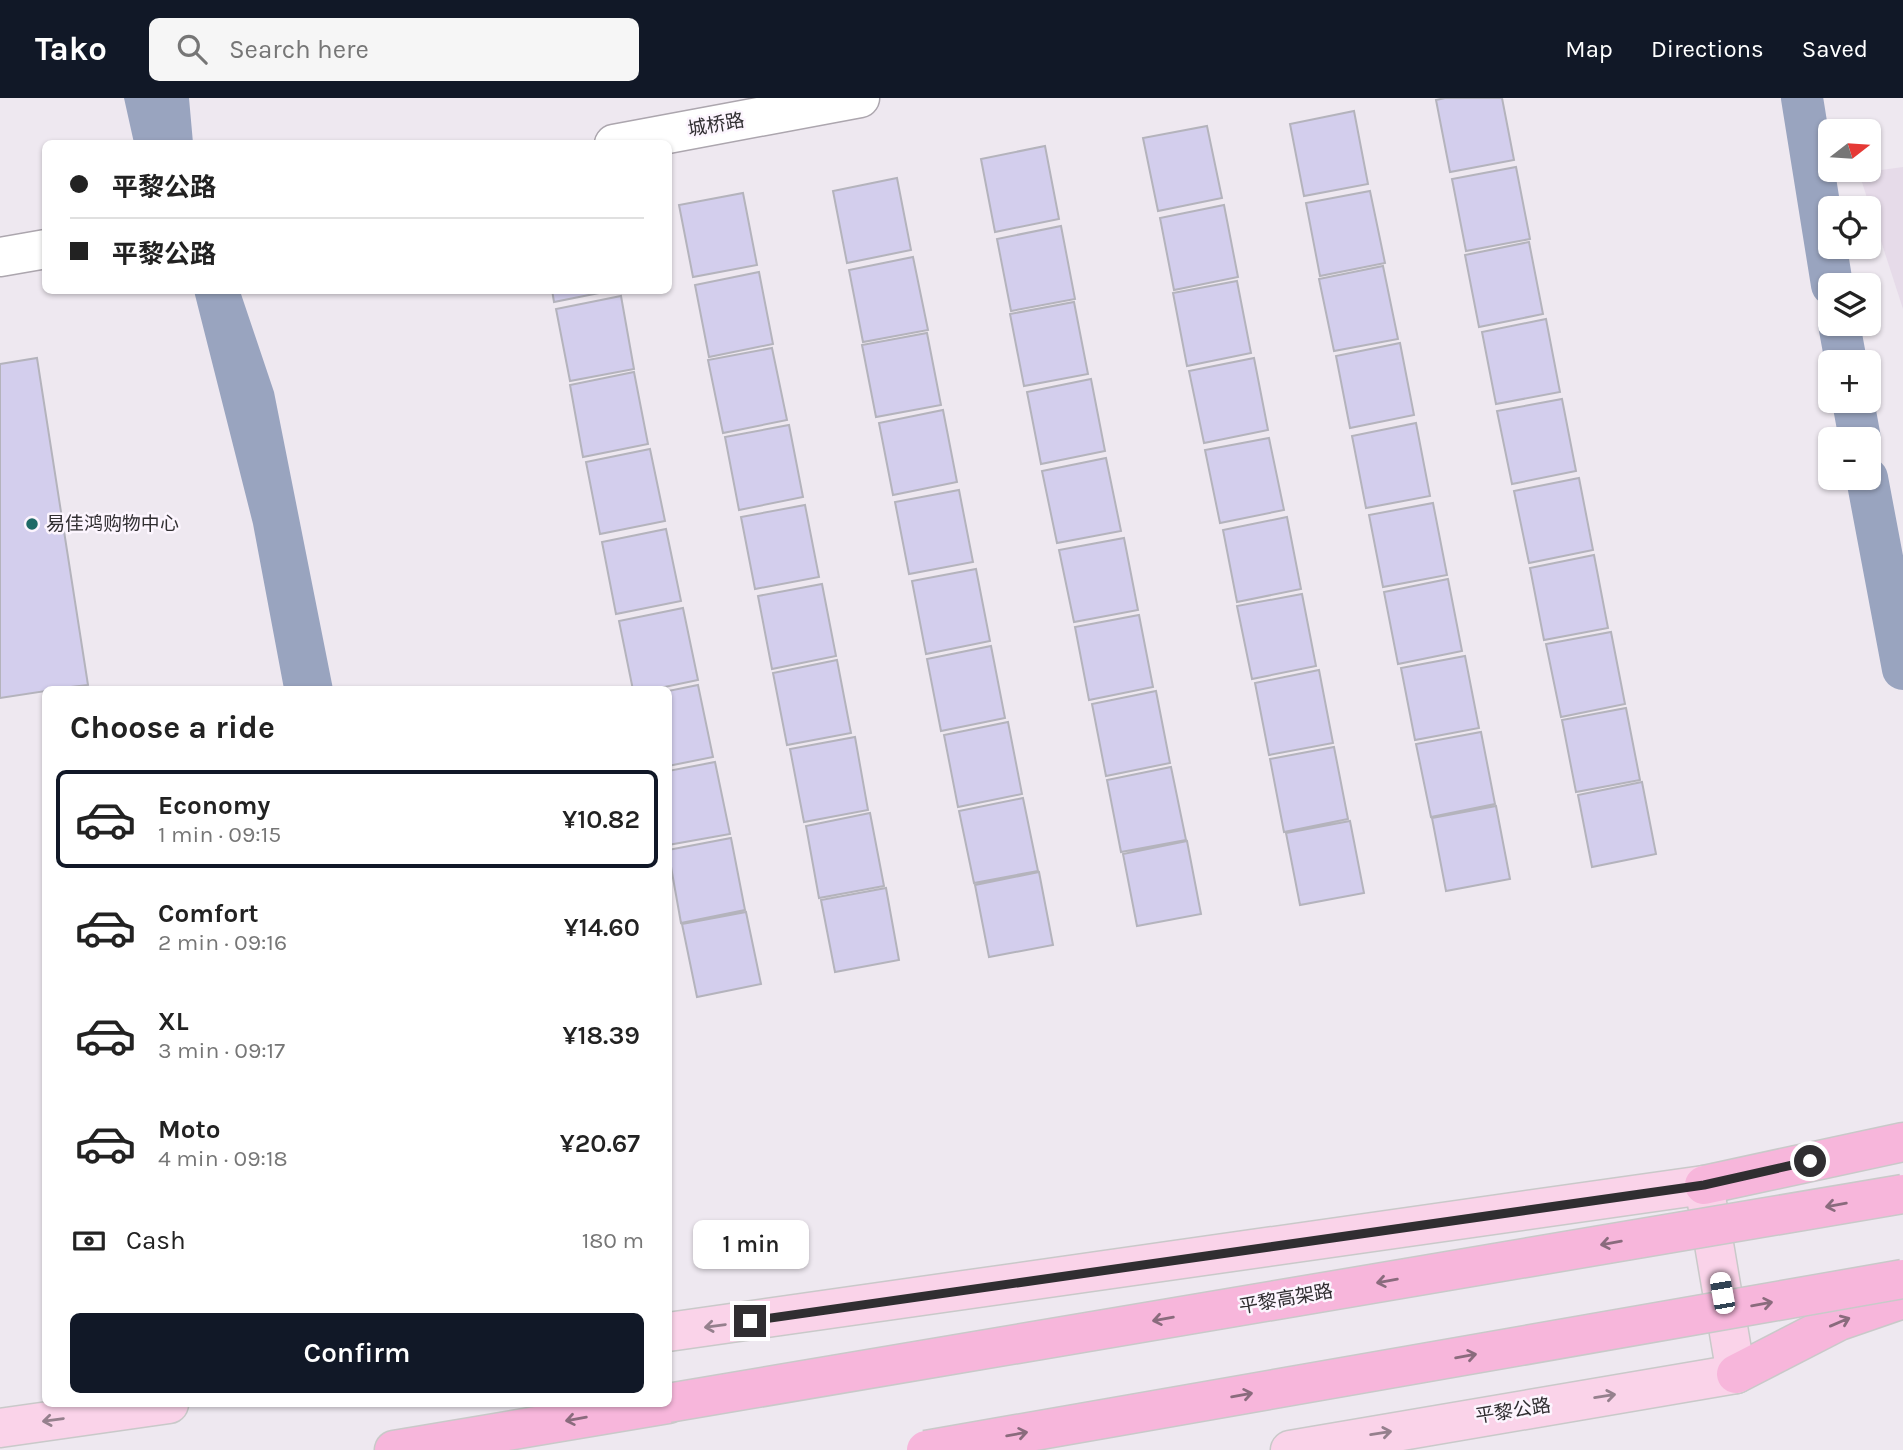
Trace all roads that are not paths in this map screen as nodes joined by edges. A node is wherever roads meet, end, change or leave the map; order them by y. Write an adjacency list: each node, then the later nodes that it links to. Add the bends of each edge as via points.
1 (860, 98): 2 (street, 城桥路)
2 (635, 140)
3 (42, 249): 4 (street)
4 (0, 257)
5 (1903, 1142): 6 (highway)
6 (1704, 1185): 10 (main road, one-way to 10); 11 (main road)
7 (1903, 1194): 12 (highway, 平黎高架路, one-way to 12, bridge)
8 (1903, 1279): 17 (highway, one-way to 8, bridge)
9 (1903, 1299): 11 (highway, 平黎公路, one-way to 9, via 1839,1321)
10 (672, 1331)
11 (1736, 1374): 18 (main road, 平黎公路, one-way to 11)
12 (672, 1402)
13 (148, 1407): 15 (main road, one-way to 15)
14 (645, 1407): 16 (highway, 平黎高架路, one-way to 16)
15 (0, 1428)
16 (394, 1450)
17 (926, 1450)
18 (1290, 1450)

